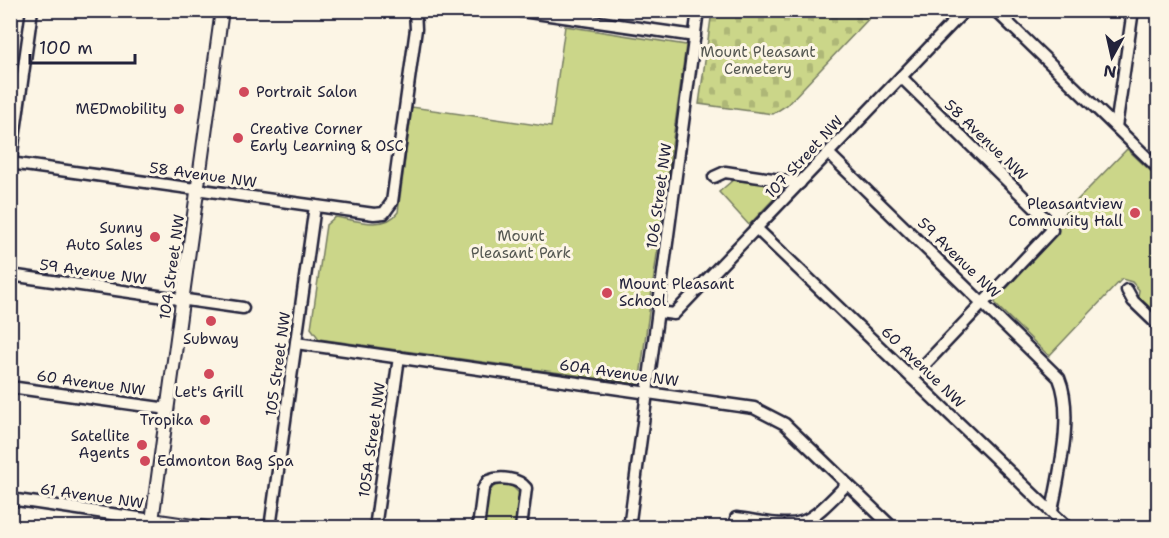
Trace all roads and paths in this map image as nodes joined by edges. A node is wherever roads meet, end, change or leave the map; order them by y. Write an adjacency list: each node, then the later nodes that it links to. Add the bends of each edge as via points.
1 (32, 10): 13 (street)
2 (222, 10): 17 (main road, 104 Street NW)
3 (415, 10): 18 (street, 58 Avenue NW, via 416,29 389,208 374,214)
4 (515, 10): 9 (street)
5 (698, 10): 9 (street, 106 Street NW)
6 (965, 10): 10 (street, 107 Street NW)
7 (995, 10): 11 (street)
8 (1133, 10): 11 (street)
9 (695, 36): 25 (street, 106 Street NW)
10 (901, 77): 12 (street, 107 Street NW); 23 (street, 58 Avenue NW, via 1050,225 1048,236)
11 (1116, 127): 14 (street)
12 (828, 153): 16 (street, 107 Street NW); 23 (street, 59 Avenue NW)
13 (11, 165): 17 (street, 58 Avenue NW)
14 (1158, 168)
15 (714, 177): 16 (street, via 725,172)
16 (800, 183): 19 (street, 107 Street NW)
17 (199, 189): 18 (street, 58 Avenue NW); 22 (main road, 104 Street NW)
18 (315, 206): 27 (street, 105 Street NW)
19 (757, 229): 25 (street, 107 Street NW, via 674,314); 29 (street, 60 Avenue NW)
20 (10, 275): 22 (street, 59 Avenue NW)
21 (1127, 290): 26 (street)
22 (183, 299): 24 (street, 59 Avenue NW); 32 (main road, 104 Street NW)
23 (984, 303): 29 (street); 35 (street, 59 Avenue NW, via 1042,358 1063,388 1066,417)
24 (243, 308)
25 (659, 312): 31 (street, 106 Street NW)
26 (1158, 325)
27 (296, 343): 28 (street, 60A Avenue NW); 39 (street, 105 Street NW)
28 (399, 357): 31 (street, 60A Avenue NW); 40 (street, 105A Street NW)
29 (912, 378): 35 (street, 60 Avenue NW)
30 (10, 387): 32 (street, 60 Avenue NW)
31 (648, 392): 33 (street, 60A Avenue NW, via 746,406 768,413 785,424); 43 (street, 106 Street NW)
32 (168, 409): 37 (main road, 104 Street NW)
33 (847, 484): 36 (street, via 806,522 790,525); 44 (street, 60A Avenue NW)
34 (10, 499): 37 (street, 61 Avenue NW)
35 (1052, 512): 45 (street, 60 Avenue NW)
36 (736, 518)
37 (151, 524): 38 (main road, 61 Avenue NW)
38 (206, 528)
39 (270, 528)
40 (375, 528)
41 (478, 528): 42 (street, via 483,489 496,478 515,480 526,488)
42 (522, 528)
43 (629, 528)
44 (893, 528)
45 (1068, 528)

